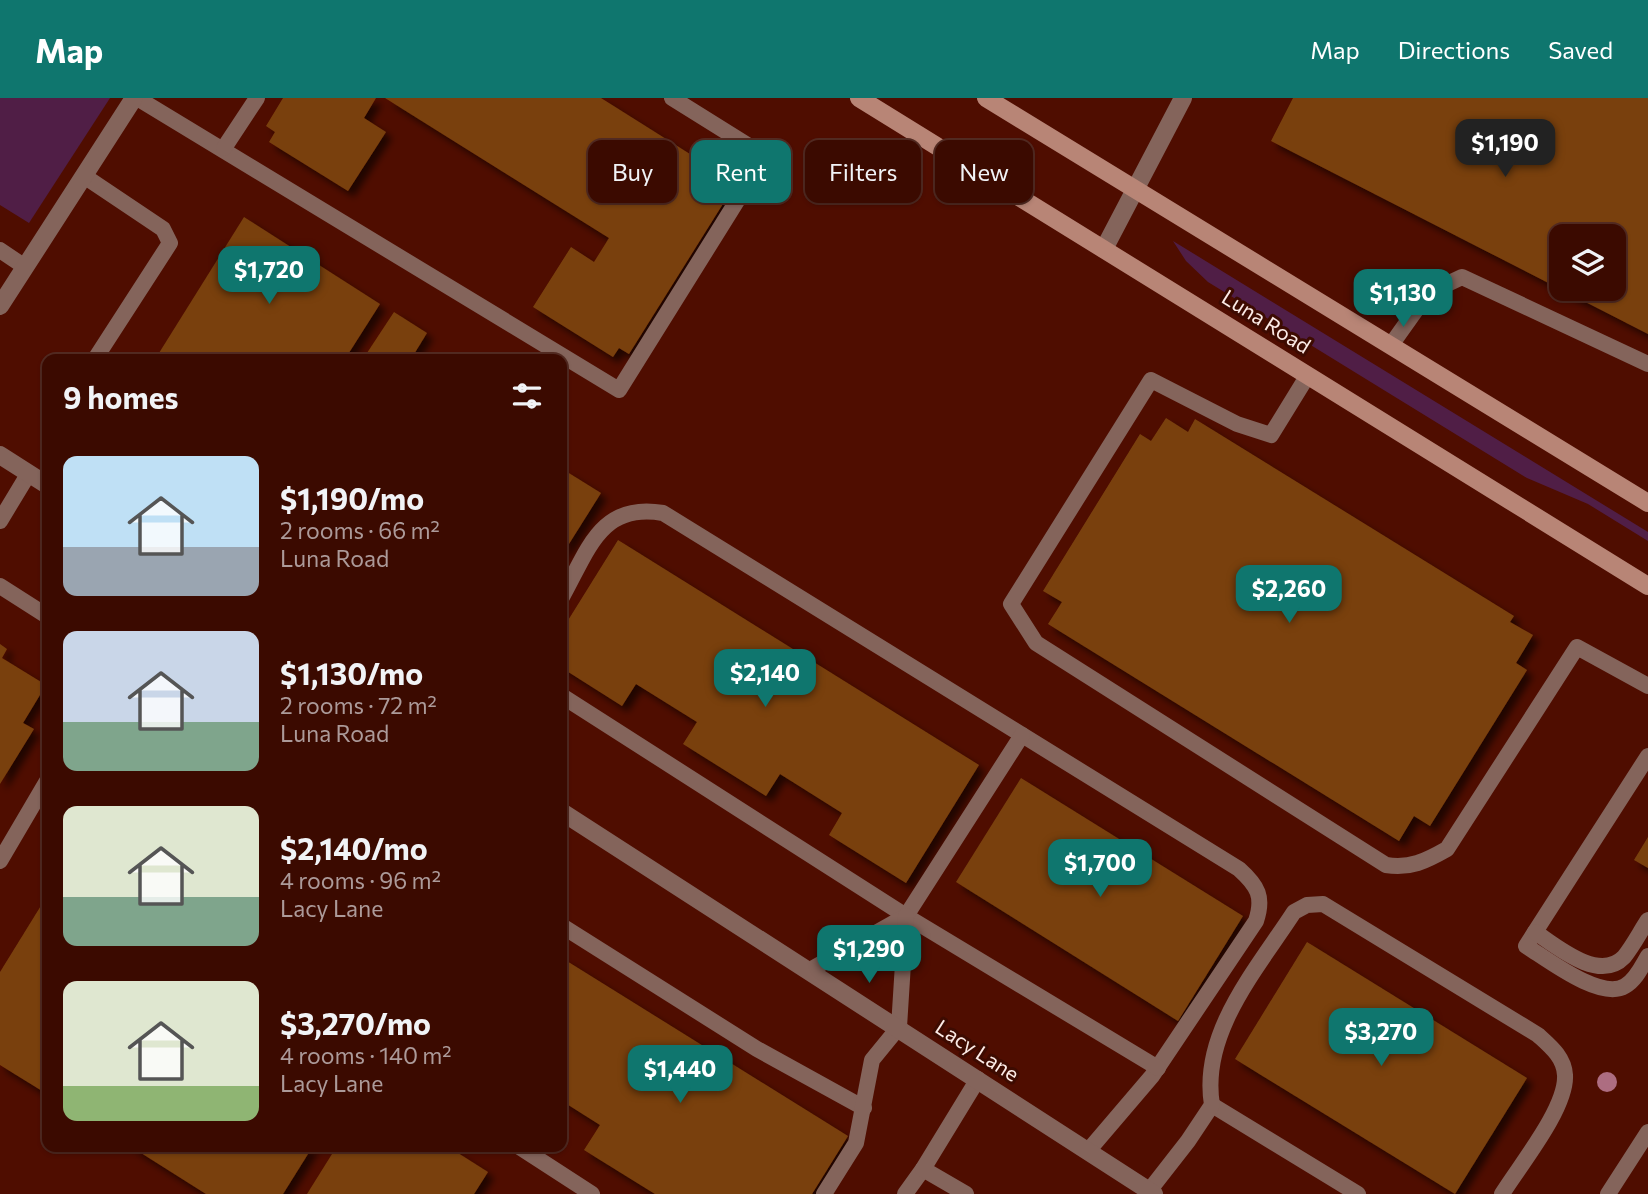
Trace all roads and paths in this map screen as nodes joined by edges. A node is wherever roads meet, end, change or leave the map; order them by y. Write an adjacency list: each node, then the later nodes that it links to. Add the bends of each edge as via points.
1 (135, 98): 7 (lane); 8 (street)
2 (257, 98): 7 (lane)
3 (672, 98): 17 (lane, via 765,156 619,390)
4 (859, 98): 10 (main road, Luna Road)
5 (986, 98): 9 (main road)
6 (1182, 98): 9 (street)
7 (224, 148): 16 (lane)
8 (84, 176): 12 (street); 15 (lane, via 163,229 170,243)
9 (1137, 188): 10 (street); 14 (main road)
10 (1104, 249): 19 (main road, Luna Road)
11 (0, 250): 12 (lane)
12 (25, 267): 13 (street)
13 (0, 306)
14 (1391, 345): 18 (lane, via 1428,293 1462,277); 23 (main road)
15 (98, 354)
16 (560, 354)
17 (567, 358)
18 (1648, 364)
19 (1308, 374): 26 (main road, Luna Road); 29 (lane, via 1271,435 1237,424 1152,380 1011,604 1036,643 1386,865 1400,867 1423,862 1447,849 1577,647)
20 (0, 455): 21 (street)
21 (29, 473): 22 (street); 24 (lane)
22 (42, 482)
23 (1648, 503)
24 (0, 521)
25 (0, 586): 28 (lane)
26 (1648, 586)
27 (567, 588): 31 (lane, via 599,532 619,515 641,509 663,513)
28 (42, 613)
29 (1648, 686)
30 (567, 699): 36 (lane)
31 (1022, 735): 36 (lane); 43 (lane, via 1239,869 1256,884 1261,904 1256,921)
32 (1648, 756): 39 (lane)
33 (42, 790): 35 (lane)
34 (567, 815): 41 (street, Lacy Lane)
35 (0, 861)
36 (906, 916): 41 (lane); 42 (lane); 43 (lane)
37 (1648, 920): 39 (lane, via 1625,956 1614,964 1599,966 1575,958)
38 (567, 929): 46 (lane, via 757,1049)
39 (1535, 932): 40 (lane, via 1526,946 1590,984 1615,989 1633,979)
40 (1648, 956)
41 (810, 970): 42 (street, Lacy Lane)
42 (899, 1027): 44 (street, Lacy Lane); 46 (lane, via 872,1060)
43 (1158, 1068): 48 (lane)
44 (978, 1079): 48 (street, Lacy Lane); 50 (lane)
45 (1212, 1105): 51 (lane); 56 (lane); 57 (lane, via 1208,1080 1224,1021 1294,912 1323,904 1538,1035 1558,1054 1565,1074 1562,1100)
46 (864, 1108): 53 (lane, via 856,1143)
47 (1648, 1132): 58 (lane)
48 (1088, 1151): 51 (street, Lacy Lane)
49 (527, 1152): 52 (lane)
50 (923, 1169): 54 (lane); 55 (lane)
51 (1151, 1192)
52 (592, 1194)
53 (824, 1194)
54 (905, 1194)
55 (966, 1194)
56 (1358, 1194)
57 (1502, 1194)
58 (1608, 1194)

